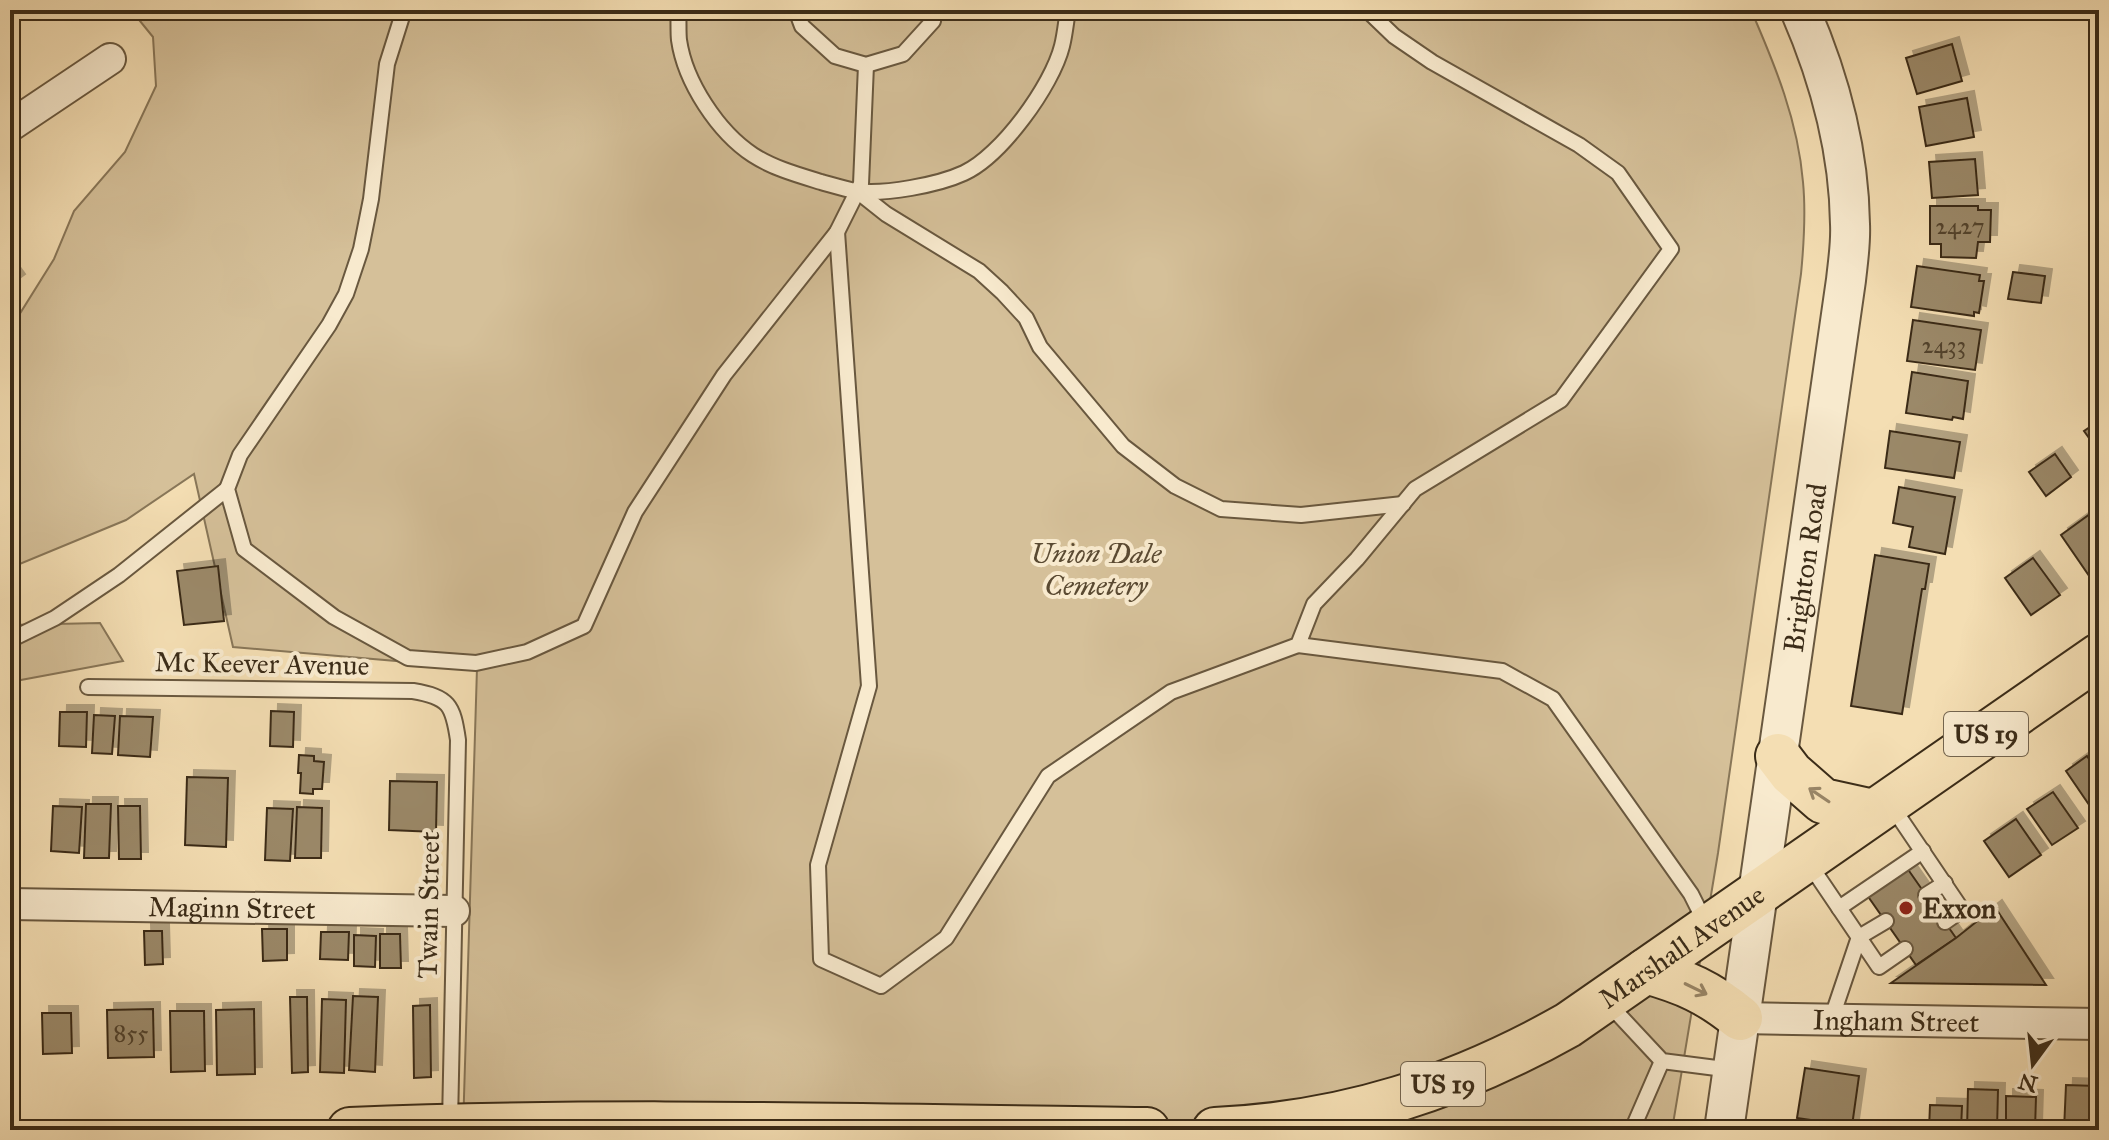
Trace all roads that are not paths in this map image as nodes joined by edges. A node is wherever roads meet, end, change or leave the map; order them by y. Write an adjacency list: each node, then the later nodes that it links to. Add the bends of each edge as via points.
1 (404, 10): 13 (lane, via 387,64 371,199 346,294 240,455)
2 (678, 10): 11 (lane, via 679,42 689,74 724,130 753,155 781,169)
3 (796, 10): 9 (lane, via 802,26 835,56)
4 (935, 10): 9 (lane, via 933,21 903,54)
5 (1068, 10): 11 (lane, via 1062,48 1046,82 1018,125 987,158 964,173 914,188)
6 (1367, 10): 14 (lane, via 1432,62 1579,145 1618,173 1671,249 1561,400 1415,489)
7 (1800, 10): 20 (street, Brighton Road, via 1841,128 1851,227)
8 (110, 59): 10 (street)
9 (866, 65): 11 (lane)
10 (10, 126)
11 (857, 191): 12 (lane); 14 (lane, via 979,271 1002,292 1026,318 1040,347 1123,446 1175,486 1221,509 1301,515)
12 (837, 232): 13 (lane, via 724,375 635,512 584,626 527,652 476,663 408,658 334,617 244,549); 16 (lane, via 869,686 818,865 821,959 881,986 946,938 1048,776 1171,692)
13 (227, 489): 15 (lane, via 119,575 55,618)
14 (1403, 504): 16 (lane, via 1314,604)
15 (12, 639)
16 (1298, 645): 32 (lane, via 1502,671 1553,699 1691,894)
17 (2099, 656): 21 (main road, Marshall Avenue / US 19)
18 (88, 687): 19 (lane, Mc Keever Avenue)
19 (434, 695): 29 (lane, Twain Street, via 455,718 458,740)
20 (1778, 756): 21 (main road, one-way to 20, via 1823,801); 25 (street, Brighton Road)
21 (1881, 807): 22 (lane); 23 (main road, Marshall Avenue / US 19)
22 (1923, 851): 24 (lane); 28 (lane)
23 (1806, 858): 25 (main road, Marshall Avenue / US 19); 28 (lane)
24 (1945, 883): 26 (lane); 31 (lane, via 1962,910)
25 (1758, 893): 32 (main road, Marshall Avenue / US 19); 37 (street, Brighton Road)
26 (1926, 895)
27 (10, 904): 29 (street, Maginn Street)
28 (1839, 908): 33 (lane)
29 (454, 911): 42 (lane, Twain Street)
30 (1886, 921): 33 (lane)
31 (1945, 922)
32 (1708, 928): 35 (main road, Marshall Avenue / US 19)
33 (1859, 937): 34 (lane, via 1879,967); 38 (lane)
34 (1905, 949)
35 (1646, 971): 36 (main road, Marshall Avenue / US 19); 37 (main road, one-way to 37, via 1700,989)
36 (1605, 999): 40 (lane); 45 (main road, Marshall Avenue / US 19, via 1521,1051 1423,1092 1309,1120)
37 (1740, 1018): 38 (street, Ingham Street); 41 (street, Brighton Road)
38 (1831, 1020): 39 (street, Ingham Street)
39 (2099, 1024)
40 (1662, 1061): 41 (lane); 46 (lane)
41 (1732, 1070): 47 (street, Brighton Road)
42 (450, 1126): 43 (main road); 44 (main road)
43 (350, 1130)
44 (1147, 1130)
45 (1215, 1130)
46 (1632, 1130)
47 (1724, 1130)

